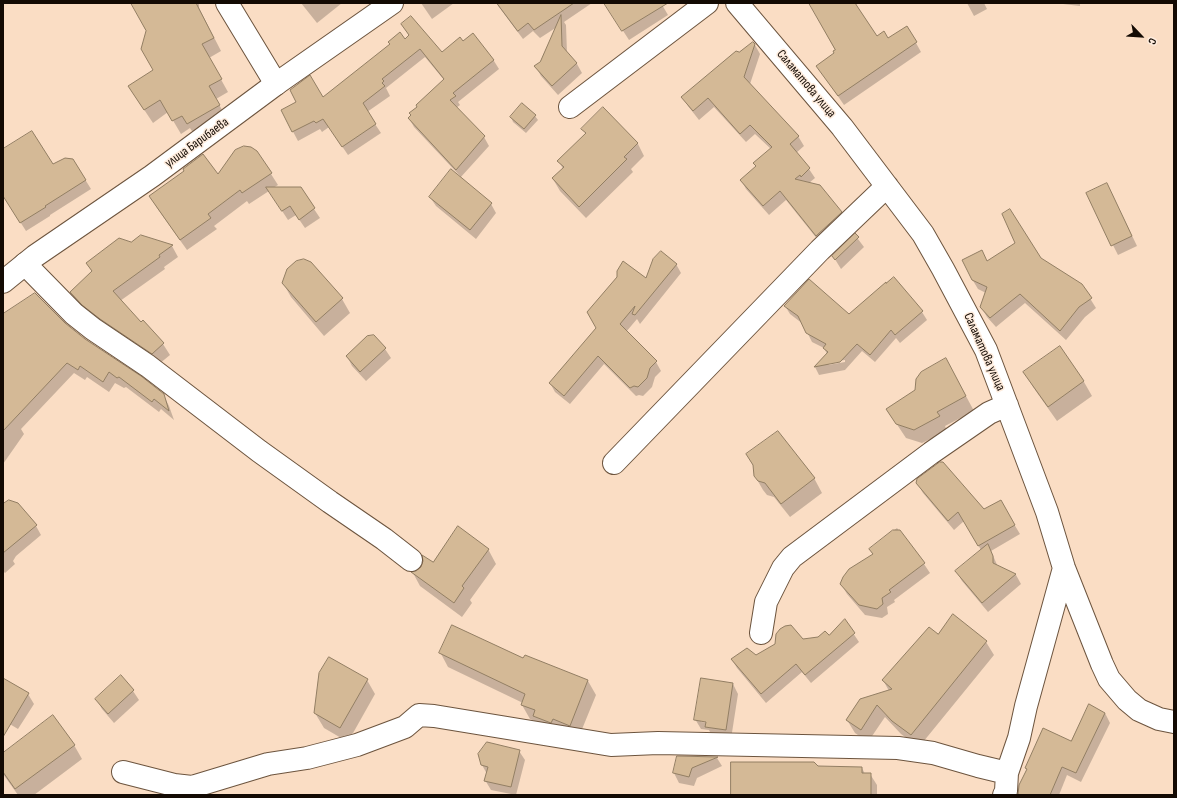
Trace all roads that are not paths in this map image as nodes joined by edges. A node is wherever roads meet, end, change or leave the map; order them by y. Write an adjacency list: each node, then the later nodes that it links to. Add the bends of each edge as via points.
1 (227, 3): 5 (street)
2 (392, 3): 5 (street, улица Барибаева)
3 (706, 3): 6 (street)
4 (736, 3): 7 (street, Саламатова улица, via 842,127)
5 (276, 84): 8 (street, улица Барибаева, via 152,176)
6 (570, 107)
7 (887, 186): 10 (street, Саламатова улица, via 923,234 943,268 986,350); 11 (street, via 820,250)
8 (25, 264): 9 (street, улица Барибаева); 12 (street, via 68,309 93,330 148,366 259,451)
9 (3, 282)
10 (1007, 405): 13 (street, Саламатова улица, via 1047,512); 14 (street, via 989,413 931,453 792,557 783,568 766,602)
11 (614, 463)
12 (411, 560)
13 (1064, 568): 15 (street, Саламатова улица, via 1109,679 1139,710 1159,719); 17 (street, via 1019,738)
14 (761, 633)
15 (1174, 722)
16 (123, 772): 17 (street, via 192,787 268,764 306,758 357,745 405,727 419,715 611,745 658,743 898,748 933,753)
17 (1007, 773): 18 (street)
18 (1004, 795)

